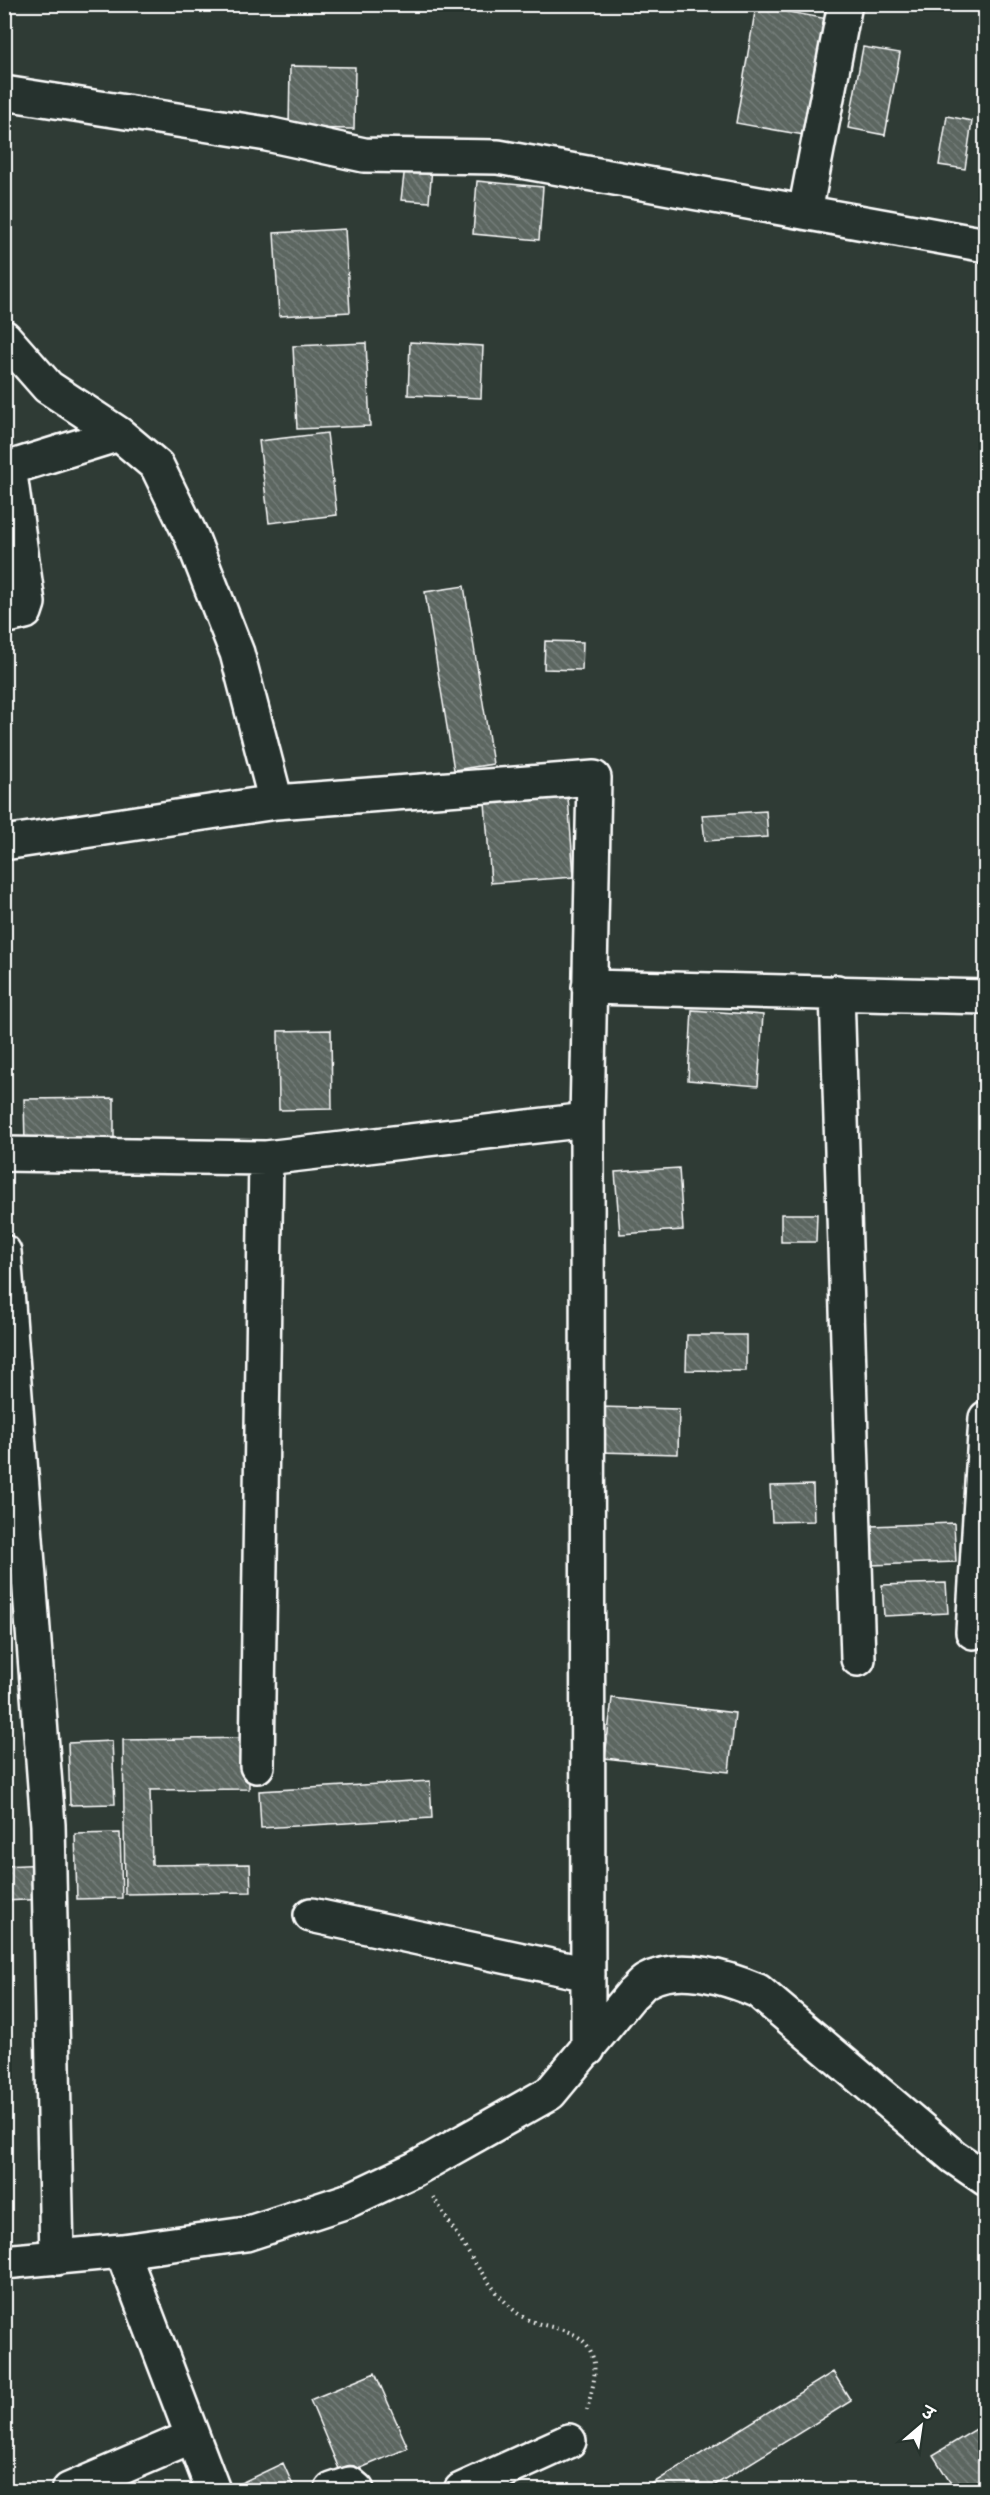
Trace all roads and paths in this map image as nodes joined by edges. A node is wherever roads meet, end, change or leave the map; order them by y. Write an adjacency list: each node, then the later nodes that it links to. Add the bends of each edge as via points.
1 (845, 4): 3 (street)
2 (4, 93): 3 (street, via 267,134 364,155 498,157)
3 (805, 212): 4 (street)
4 (986, 245)
5 (4, 338): 6 (street, via 48,387)
6 (118, 434): 7 (street); 9 (street, via 157,466 192,538 237,654)
7 (12, 466): 8 (street, via 28,603 25,612)
8 (4, 617)
9 (276, 802): 10 (street); 11 (street, via 594,778)
10 (4, 843)
11 (589, 987): 12 (street); 14 (street)
12 (837, 992): 13 (street); 20 (street)
13 (986, 997)
14 (587, 1120): 16 (street); 23 (street)
15 (4, 1154): 16 (street)
16 (266, 1158): 21 (street)
17 (4, 1252): 28 (street, via 48,1825)
18 (986, 1418): 19 (street)
19 (973, 1632)
20 (858, 1659)
21 (257, 1766)
22 (311, 1915): 23 (street)
23 (588, 1974): 24 (street)
24 (588, 2049): 25 (street, via 550,2093); 26 (street, via 616,2011 646,1981 669,1974 699,1973 734,1981 758,1991 954,2157)
25 (415, 2169): 27 (street, via 347,2201 246,2234); 30 (path, via 502,2298 521,2316 573,2333 588,2347 596,2366)
26 (986, 2179)
27 (122, 2251): 28 (street); 31 (street)
28 (57, 2258): 29 (street)
29 (4, 2262)
30 (577, 2430): 36 (street)
31 (192, 2437): 32 (street); 33 (street)
32 (69, 2490)
33 (213, 2490)
34 (332, 2490): 35 (street, via 350,2484)
35 (357, 2490)
36 (461, 2490)

